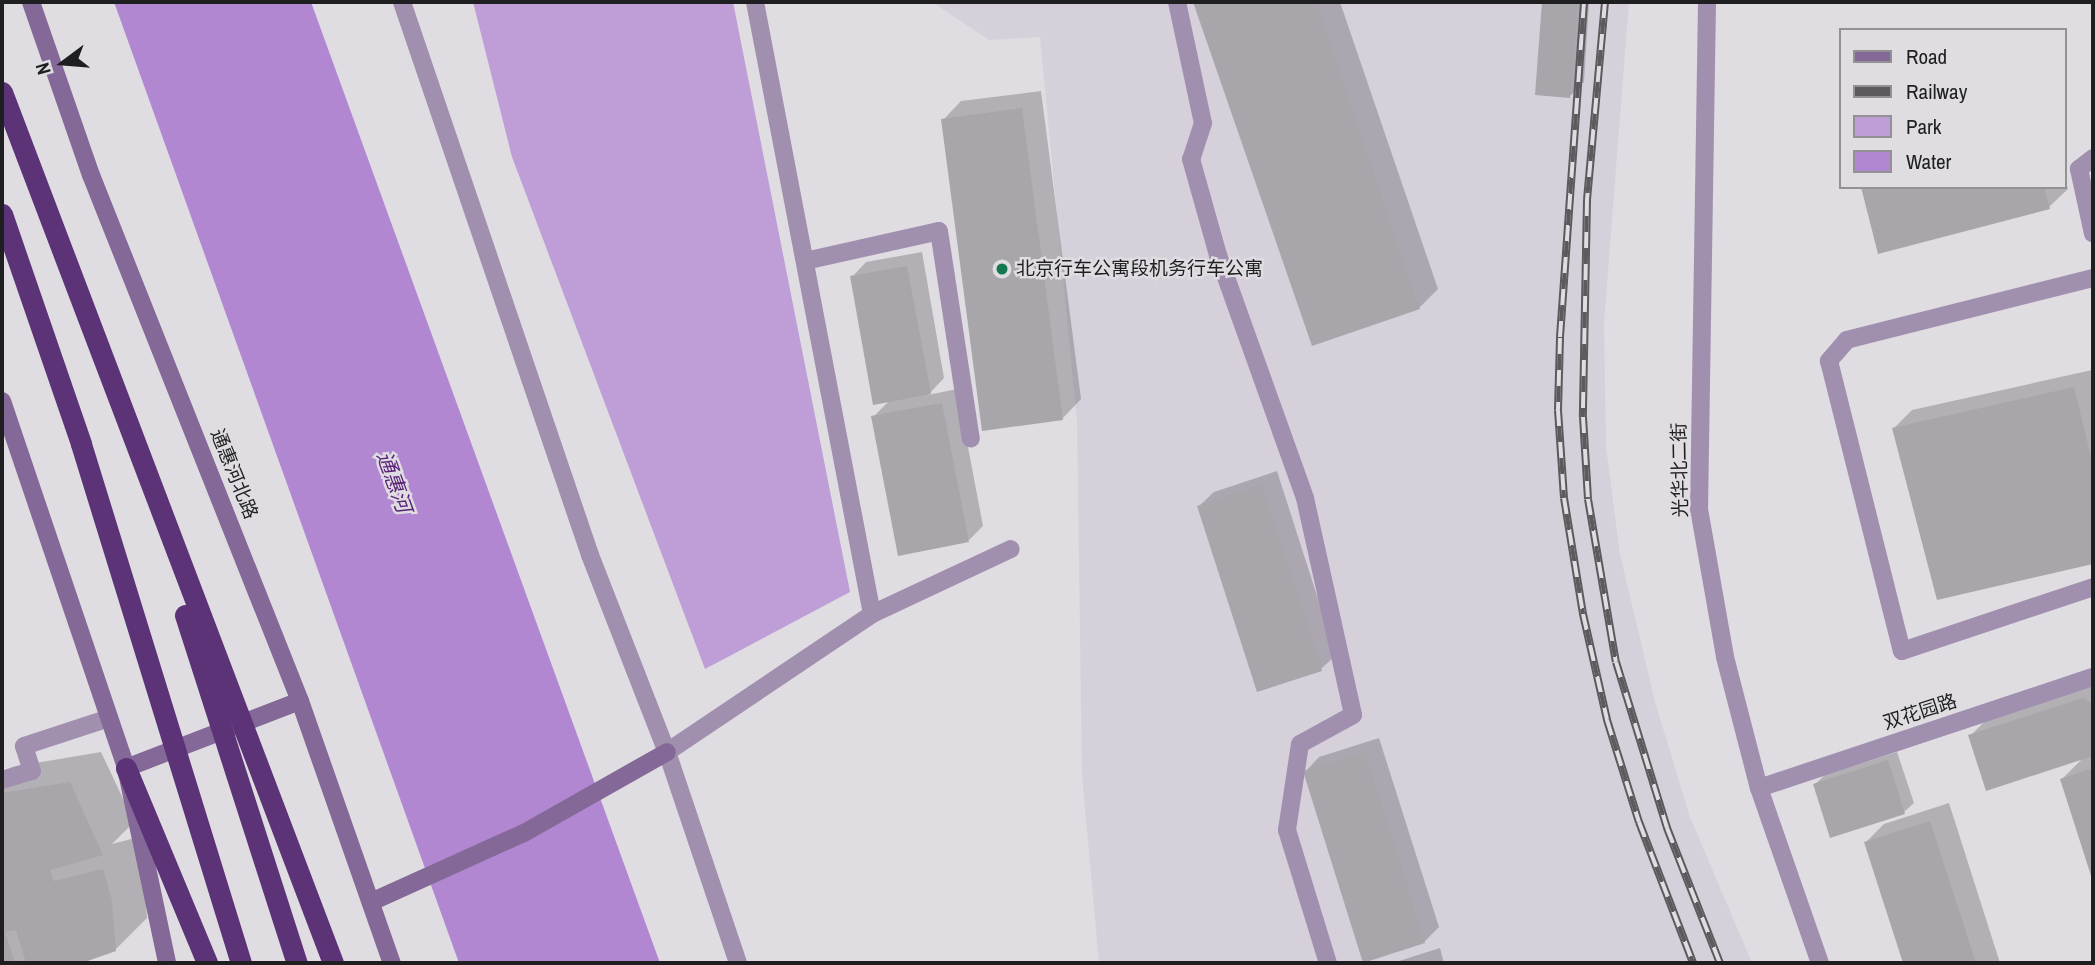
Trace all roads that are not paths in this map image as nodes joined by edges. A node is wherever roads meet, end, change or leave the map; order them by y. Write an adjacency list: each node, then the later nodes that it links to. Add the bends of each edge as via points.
1 (31, 2): 19 (street, 通惠河北路, via 90,175)
2 (402, 2): 21 (street, via 590,555)
3 (755, 2): 10 (street)
4 (1177, 2): 33 (street, via 1203,123 1191,159 1218,255 1305,498 1353,715 1300,744 1287,830)
5 (1707, 2): 24 (street, 光华北二街, via 1699,509 1725,657)
6 (2, 92): 13 (highway, bridge)
7 (2093, 158): 9 (street, via 2079,169)
8 (2, 214): 28 (highway, bridge, via 81,444)
9 (2093, 234)
10 (805, 261): 14 (street, via 939,231); 17 (street)
11 (2093, 278): 16 (street, via 1847,340 1829,361 1902,651)
12 (2, 401): 20 (street)
13 (116, 402): 29 (highway, bridge); 30 (highway, bridge)
14 (971, 439)
15 (1012, 549): 17 (street)
16 (2093, 587)
17 (872, 614): 21 (street)
18 (2093, 677): 24 (street, 双花园路)
19 (300, 701): 22 (street); 25 (street, 通惠河北路)
20 (109, 718): 22 (street); 23 (street, via 24,746 32,771)
21 (667, 752): 25 (street, via 524,833); 32 (street)
22 (126, 768): 26 (street); 27 (highway)
23 (2, 780)
24 (1759, 788): 34 (street, 光华北二街)
25 (371, 902): 31 (street, 通惠河北路)
26 (167, 963)
27 (207, 963)
28 (241, 963)
29 (297, 963)
30 (333, 963)
31 (392, 963)
32 (738, 963)
33 (1328, 963)
34 (1820, 963)

